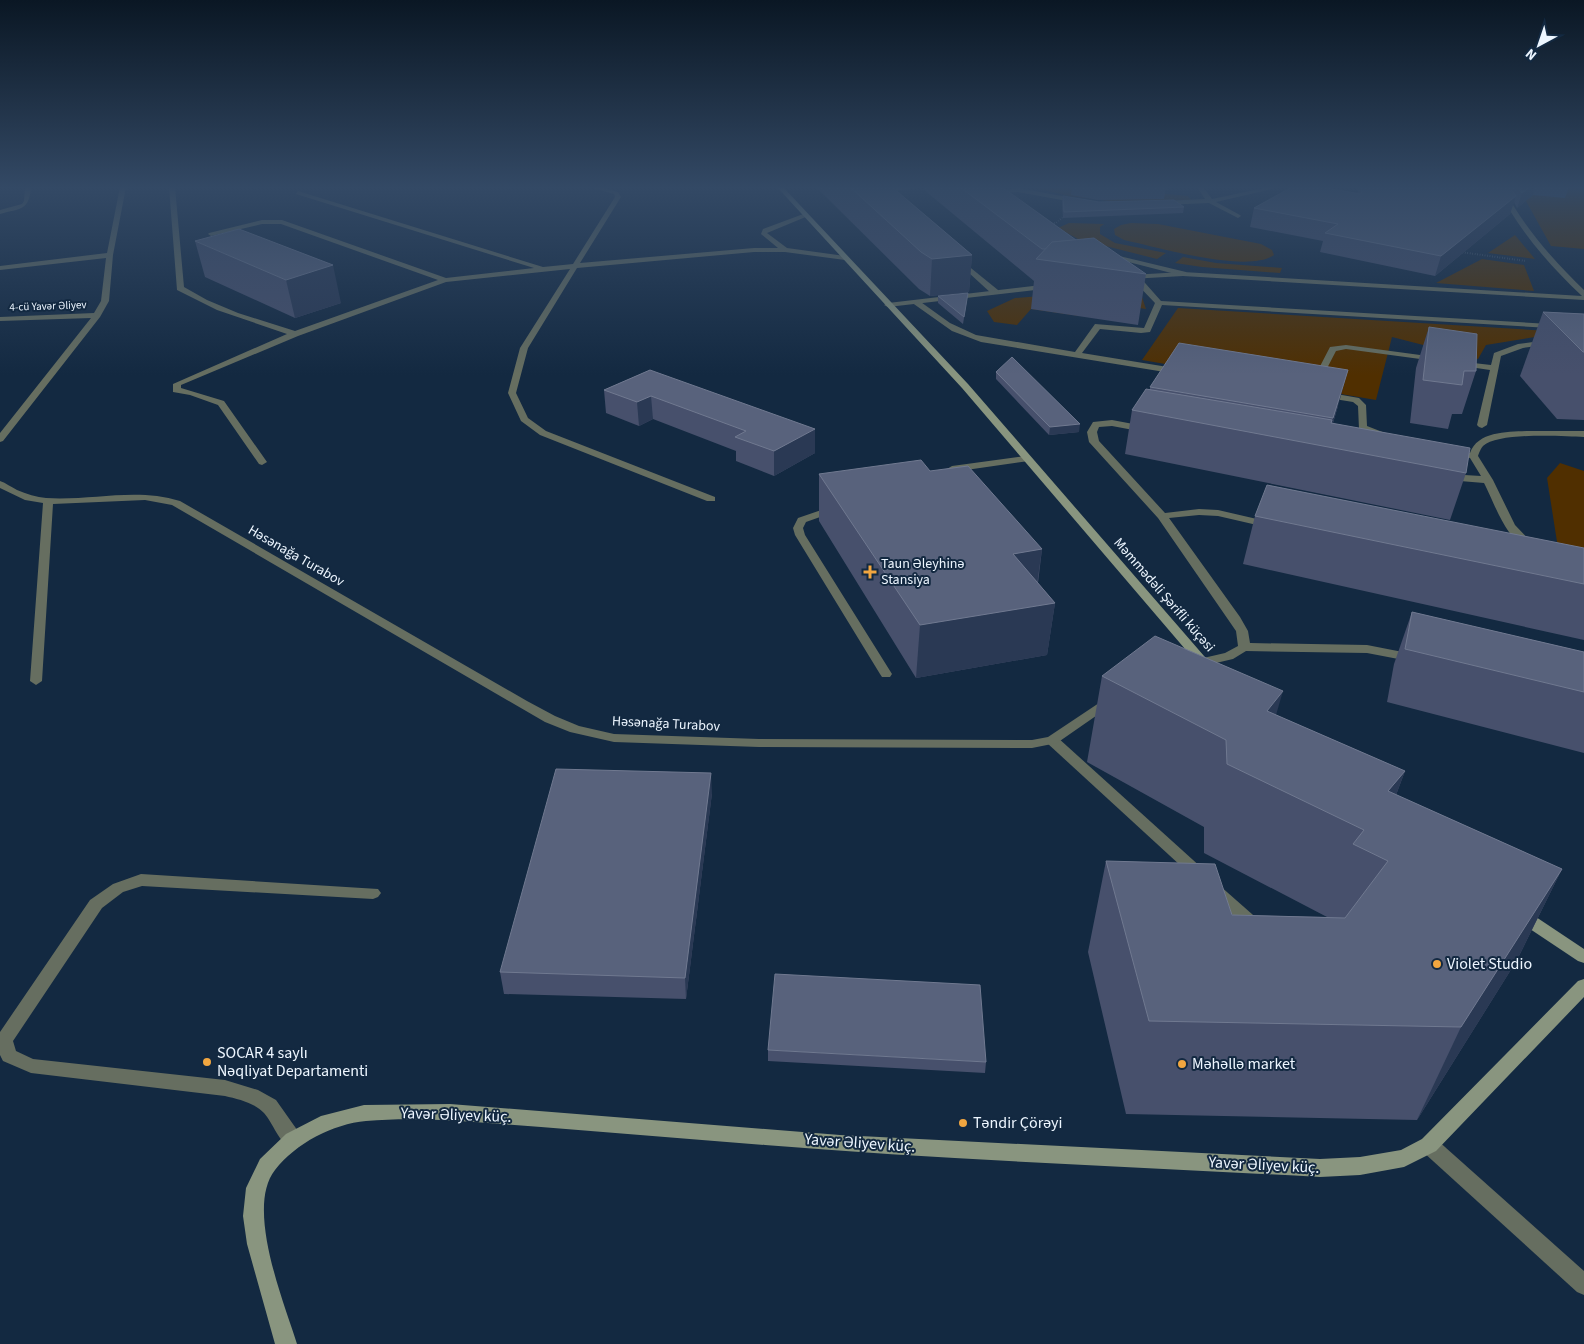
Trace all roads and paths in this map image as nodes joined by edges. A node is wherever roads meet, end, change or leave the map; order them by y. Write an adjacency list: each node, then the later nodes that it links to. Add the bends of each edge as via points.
1 (111, 250): 12 (street)
2 (177, 250): 31 (street, via 180,288 194,298)
3 (360, 250): 21 (street)
4 (482, 250): 17 (street)
5 (585, 250): 15 (street)
6 (785, 250): 13 (street); 15 (street)
7 (837, 250): 13 (street, Məmmədəli Şərifli küçəsi)
8 (1543, 250): 14 (street)
9 (1102, 252): 18 (street)
10 (1458, 252): 14 (path)
11 (950, 254): 23 (street)
12 (110, 255): 16 (street); 28 (street, via 105,301)
13 (845, 258): 27 (street, Məmmədəli Şərifli küçəsi)
14 (1554, 265): 24 (street)
15 (575, 266): 17 (street); 53 (street, via 524,348 512,393 524,419 543,433)
16 (0, 268)
17 (545, 269): 21 (street)
18 (1183, 274): 19 (street); 24 (street)
19 (1135, 277): 20 (street); 26 (street)
20 (1126, 278)
21 (445, 280): 31 (street)
22 (1060, 285): 23 (street)
23 (995, 292): 25 (street)
24 (1584, 296)
25 (915, 302): 27 (street); 33 (street, via 964,335)
26 (1159, 303): 30 (street); 33 (street, via 1147,330 1098,326)
27 (888, 306): 47 (street, Məmmədəli Şərifli küçəsi, via 965,386)
28 (97, 315): 29 (street, 4-cü Yavər Əliyev); 44 (street)
29 (0, 319)
30 (1584, 328)
31 (294, 334): 48 (street, via 178,384 176,390 221,403)
32 (1555, 343): 36 (street, via 1522,346 1497,355)
33 (1077, 355): 37 (street)
34 (1445, 361): 38 (street, via 1346,347 1333,349)
35 (1454, 362): 36 (street)
36 (1494, 368): 40 (street)
37 (1185, 373)
38 (1320, 374)
39 (1312, 393): 43 (street, via 1356,400 1362,405 1362,427)
40 (1482, 425)
41 (1151, 430): 56 (street, via 1112,423 1096,424 1092,432 1094,442)
42 (1584, 434): 46 (street, via 1513,434 1490,438 1478,444)
43 (1391, 438)
44 (0, 439)
45 (1445, 450): 46 (street)
46 (1473, 456): 51 (street)
47 (1026, 459): 49 (street); 61 (street, Məmmədəli Şərifli küçəsi)
48 (262, 462)
49 (938, 472)
50 (1440, 476): 51 (street)
51 (1488, 480): 58 (street, via 1509,524 1524,543)
52 (0, 484): 54 (street, Həsənağa Turabov, via 13,493)
53 (711, 498)
54 (48, 502): 65 (street); 67 (street, Həsənağa Turabov, via 138,497 176,503 522,704 576,729 614,738 759,743 998,745)
55 (847, 504): 63 (street, via 802,520 798,528)
56 (1162, 516): 57 (street, via 1199,512); 59 (street, via 1234,617 1242,631)
57 (1285, 528)
58 (1541, 552)
59 (1244, 647): 60 (street, via 1367,649); 61 (street, via 1229,656)
60 (1422, 660)
61 (1203, 662): 62 (street); 64 (street, Məmmədəli Şərifli küçəsi)
62 (1186, 665)
63 (886, 674)
64 (1217, 676)
65 (36, 681)
66 (1121, 694): 67 (street, Həsənağa Turabov)
67 (1052, 740): 70 (street)
68 (373, 893): 73 (street, via 141,880 118,888 96,904 4,1040 9,1056 31,1066 225,1088 252,1096 270,1106)
69 (1511, 909): 71 (street)
70 (1269, 939)
71 (1584, 957)
72 (1584, 986): 74 (street, Yavər Əliyev küç.)
73 (294, 1140): 74 (street, Yavər Əliyev küç., via 328,1122 364,1112 450,1112 840,1143 1320,1168 1360,1166 1404,1158); 76 (street, Yavər Əliyev küç., via 267,1165 256,1188 253,1216 257,1244)
74 (1428, 1145): 75 (street)
75 (1584, 1286)
76 (286, 1344)

